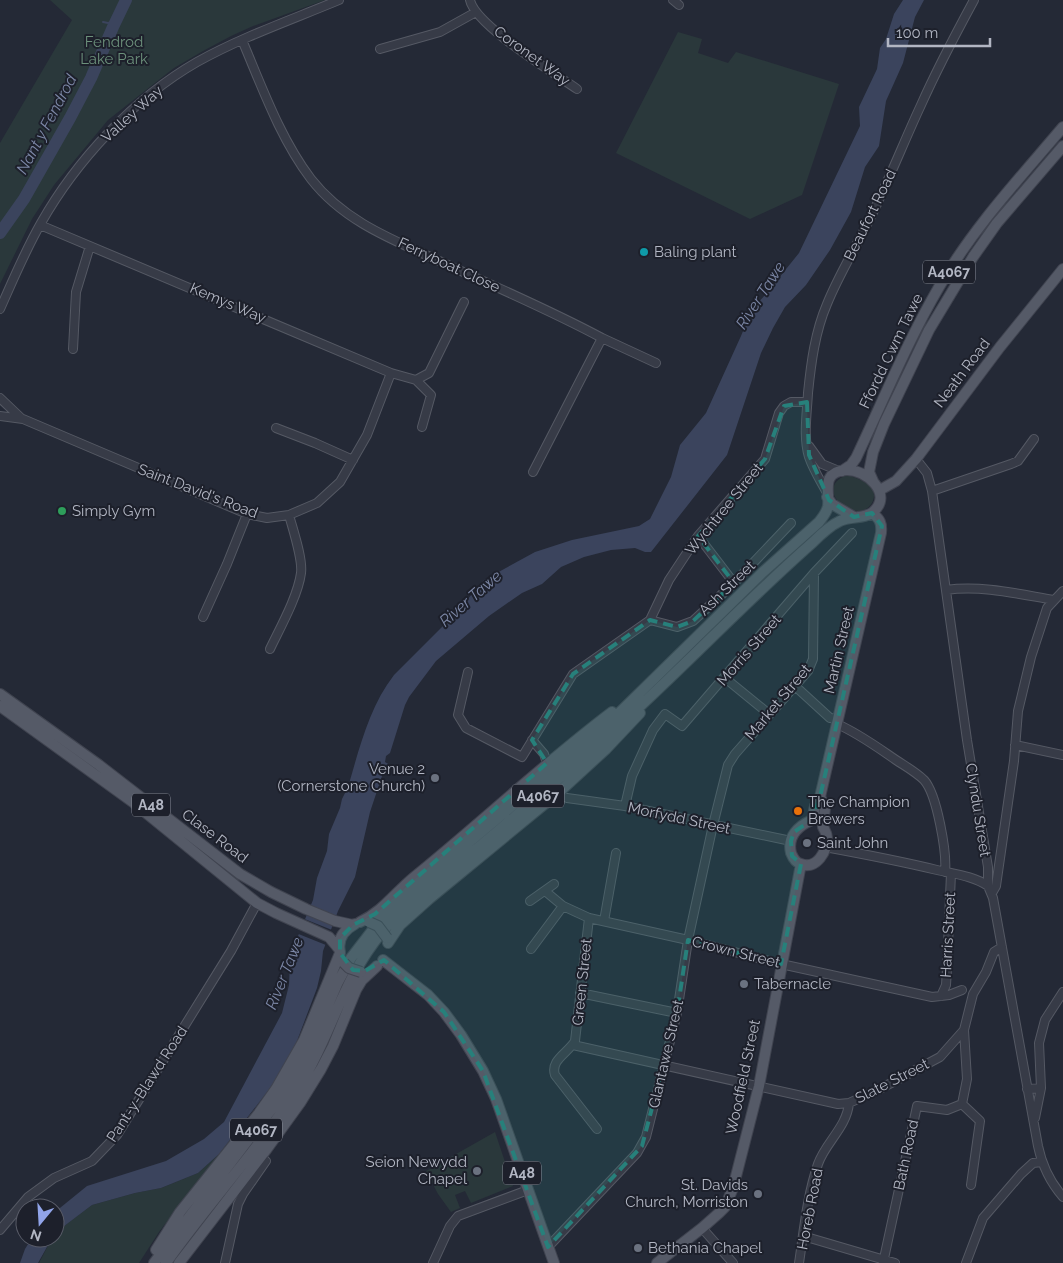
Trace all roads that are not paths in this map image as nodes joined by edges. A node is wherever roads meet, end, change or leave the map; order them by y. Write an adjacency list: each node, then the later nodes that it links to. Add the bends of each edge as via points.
1 (339, 0): 5 (street, Valley Way)
2 (470, 0): 4 (street, Coronet Way)
3 (974, 0): 21 (street, Beaufort Road, via 826,306 810,368)
4 (476, 12): 6 (street, via 440,32); 7 (street, Coronet Way, via 492,29)
5 (242, 40): 10 (street, Valley Way, via 171,79 123,119 65,184); 15 (street, Ferryboat Close, via 273,113 312,180 331,200 374,231)
6 (380, 49)
7 (577, 89)
8 (1063, 127): 30 (main road, Ffordd Cwm Tawe / A4067, via 983,222 940,286 856,458)
9 (1063, 146): 32 (main road, Ffordd Cwm Tawe / A4067, via 997,223 929,330 873,452 869,472)
10 (40, 225): 11 (street, Kemys Way); 14 (street, Valley Way)
11 (90, 246): 16 (street, via 76,292); 18 (street, Kemys Way)
12 (1063, 269): 28 (main road, Neath Road)
13 (464, 302): 19 (street, via 429,373)
14 (0, 309)
15 (602, 338): 17 (street, Ferryboat Close); 31 (street)
16 (73, 349)
17 (656, 363)
18 (392, 373): 19 (street, Kemys Way); 29 (street, Saint David's Road, via 367,435)
19 (416, 380): 24 (street, via 431,395)
20 (0, 398): 23 (street, Saint David's Road)
21 (808, 402): 27 (street, Beaufort Road); 41 (street, Wychtree Street, via 791,402 784,406 765,459)
22 (0, 416): 23 (street, Saint David's Road)
23 (23, 419): 36 (street, Saint David's Road)
24 (422, 427)
25 (276, 428): 29 (street)
26 (1034, 439): 33 (street, via 1011,464)
27 (807, 442): 30 (street, via 822,464); 34 (street, Beaufort Road, via 814,469)
28 (916, 459): 32 (main road, Neath Road, via 896,481); 33 (street, Clyndu Street, via 927,473)
29 (353, 460): 37 (street, Saint David's Road, via 340,482 317,503)
30 (841, 471): 32 (main road, via 852,470); 34 (main road, via 830,479)
31 (534, 472)
32 (876, 485): 35 (main road, via 880,501)
33 (932, 491): 44 (street, Clyndu Street)
34 (826, 494): 38 (main road, via 832,504); 53 (main road, A4067, via 828,507 820,522 766,569)
35 (872, 513): 38 (main road); 58 (main road, Martin Street, via 880,519 882,533)
36 (247, 514): 37 (street, Saint David's Road, via 267,518); 47 (street)
37 (290, 515): 49 (street, via 302,572)
38 (854, 517): 55 (main road, A4067, via 828,528)
39 (791, 523): 43 (street, Ash Street)
40 (852, 533): 42 (street)
41 (698, 536): 43 (street); 48 (street, Wychtree Street, via 669,580)
42 (814, 573): 51 (street, Morris Street); 52 (street, Market Street, via 813,659)
43 (734, 583): 48 (street, Ash Street, via 693,621 677,627)
44 (946, 590): 46 (street, via 988,588); 75 (street, Clyndu Street)
45 (1063, 591): 46 (street)
46 (1054, 600): 60 (street, via 1048,608 1031,657 1018,710)
47 (203, 617)
48 (650, 620): 59 (street, Wychtree Street, via 573,674)
49 (270, 649)
50 (468, 672): 59 (street, Wychtree Street, via 458,716 466,728 522,757)
51 (725, 678): 57 (street); 65 (street, Morris Street, via 682,726 665,714 653,730 632,776)
52 (795, 686): 57 (street, Market Street); 58 (street, Harris Street)
53 (645, 687): 62 (main road); 116 (main road, A4067, via 592,738 399,901 375,927 351,958 312,1043 280,1098)
54 (0, 694): 82 (main road, Clase Road / A48, via 99,765 240,874 335,921)
55 (650, 697): 84 (main road, via 643,710 606,749 429,898); 117 (main road, A4067, via 423,892 382,933 352,976 308,1071 288,1102)
56 (0, 706): 78 (main road, Clase Road / A48, via 134,803)
57 (769, 714): 67 (street, Market Street, via 728,765)
58 (837, 722): 63 (main road, Martin Street); 73 (street, Harris Street, via 924,780 933,797)
59 (532, 740): 62 (street)
60 (1015, 745): 61 (street); 75 (street, via 996,886)
61 (1063, 755)
62 (547, 763): 82 (main road)
63 (820, 797): 66 (main road, Martin Street); 68 (main road, via 825,807)
64 (567, 798): 65 (street, Morfydd Street)
65 (625, 806): 67 (street, Morfydd Street)
66 (812, 820): 68 (main road); 69 (main road, via 794,832)
67 (713, 825): 69 (street, Morfydd Street); 83 (street, Glantawe Street)
68 (823, 826): 70 (main road)
69 (790, 841): 72 (main road, via 792,856)
70 (826, 847): 72 (main road, via 816,863); 73 (street)
71 (616, 853): 81 (street)
72 (801, 864): 89 (main road, Woodfield Street)
73 (948, 872): 75 (street, via 980,880); 93 (street, Harris Street, via 947,969)
74 (554, 884): 76 (street)
75 (990, 890): 85 (street, Clyndu Street)
76 (545, 891): 77 (street); 79 (street, Crown Street)
77 (530, 901)
78 (257, 903): 87 (main road, Clase Road / A48, via 329,937); 112 (street, Pant-y-Blawd Road, via 231,951 117,1134 92,1161 54,1178 28,1197)
79 (563, 906): 80 (street, Crown Street); 86 (street)
80 (589, 918): 81 (street, Crown Street); 92 (street, Green Street)
81 (604, 921): 83 (street, Crown Street)
82 (361, 923): 84 (main road, bridge, via 378,926); 87 (main road, via 345,931 340,938)
83 (688, 940): 89 (street, Crown Street); 94 (street, Glantawe Street)
84 (387, 941): 88 (main road, via 387,951)
85 (1002, 947): 95 (street, via 994,952 973,994); 100 (street, Clyndu Street)
86 (531, 949)
87 (341, 955): 88 (main road, bridge, via 353,970 361,972); 116 (main road, via 291,1064 259,1113 180,1212 157,1247)
88 (380, 963): 108 (main road, A48, via 428,995 461,1035 496,1098); 110 (main road, via 356,990 333,1046 300,1103)
89 (781, 964): 93 (street, Crown Street, via 932,997); 98 (main road, Woodfield Street)
90 (962, 990): 93 (street, Crown Street)
91 (1063, 992): 99 (street, via 1045,1020 1039,1043)
92 (580, 993): 94 (street); 96 (street, Green Street)
93 (941, 996)
94 (676, 1013): 97 (street, Glantawe Street)
95 (964, 1030): 101 (street, Slate Street, via 940,1057); 102 (street, via 967,1079)
96 (573, 1045): 97 (street, Slate Street); 104 (street, via 555,1062 553,1069)
97 (664, 1065): 98 (street, Slate Street); 114 (street, Glantawe Street, via 642,1146)
98 (758, 1086): 101 (street, Slate Street, via 838,1104); 111 (main road, Woodfield Street, via 729,1199 725,1207)
99 (1041, 1088): 100 (street); 103 (street)
100 (1027, 1089): 103 (street, Clyndu Street)
101 (849, 1103): 113 (street, Horeb Road, via 848,1113 818,1163)
102 (962, 1104): 107 (street, via 980,1120); 115 (street, Bath Road, via 947,1110 917,1106)
103 (1034, 1123): 106 (street, Clyndu Street)
104 (596, 1128)
105 (266, 1161): 120 (street, via 238,1204)
106 (1042, 1162): 109 (street, Clyndu Street); 127 (street, via 1033,1163 1021,1174 982,1218)
107 (971, 1185)
108 (528, 1190): 114 (main road, A48); 121 (street, via 458,1216)
109 (1063, 1197)
110 (217, 1213): 118 (main road); 119 (street)
111 (702, 1228): 123 (main road, Woodfield Street); 124 (street)
112 (0, 1230)
113 (803, 1236): 115 (street); 125 (street, Horeb Road)
114 (548, 1247): 122 (main road, A48)
115 (884, 1261): 126 (street)
116 (152, 1263)
117 (166, 1263)
118 (179, 1263)
119 (187, 1263)
120 (225, 1263)
121 (433, 1263)
122 (554, 1263)
123 (657, 1263)
124 (733, 1263)
125 (799, 1263)
126 (895, 1263)
127 (966, 1263)

